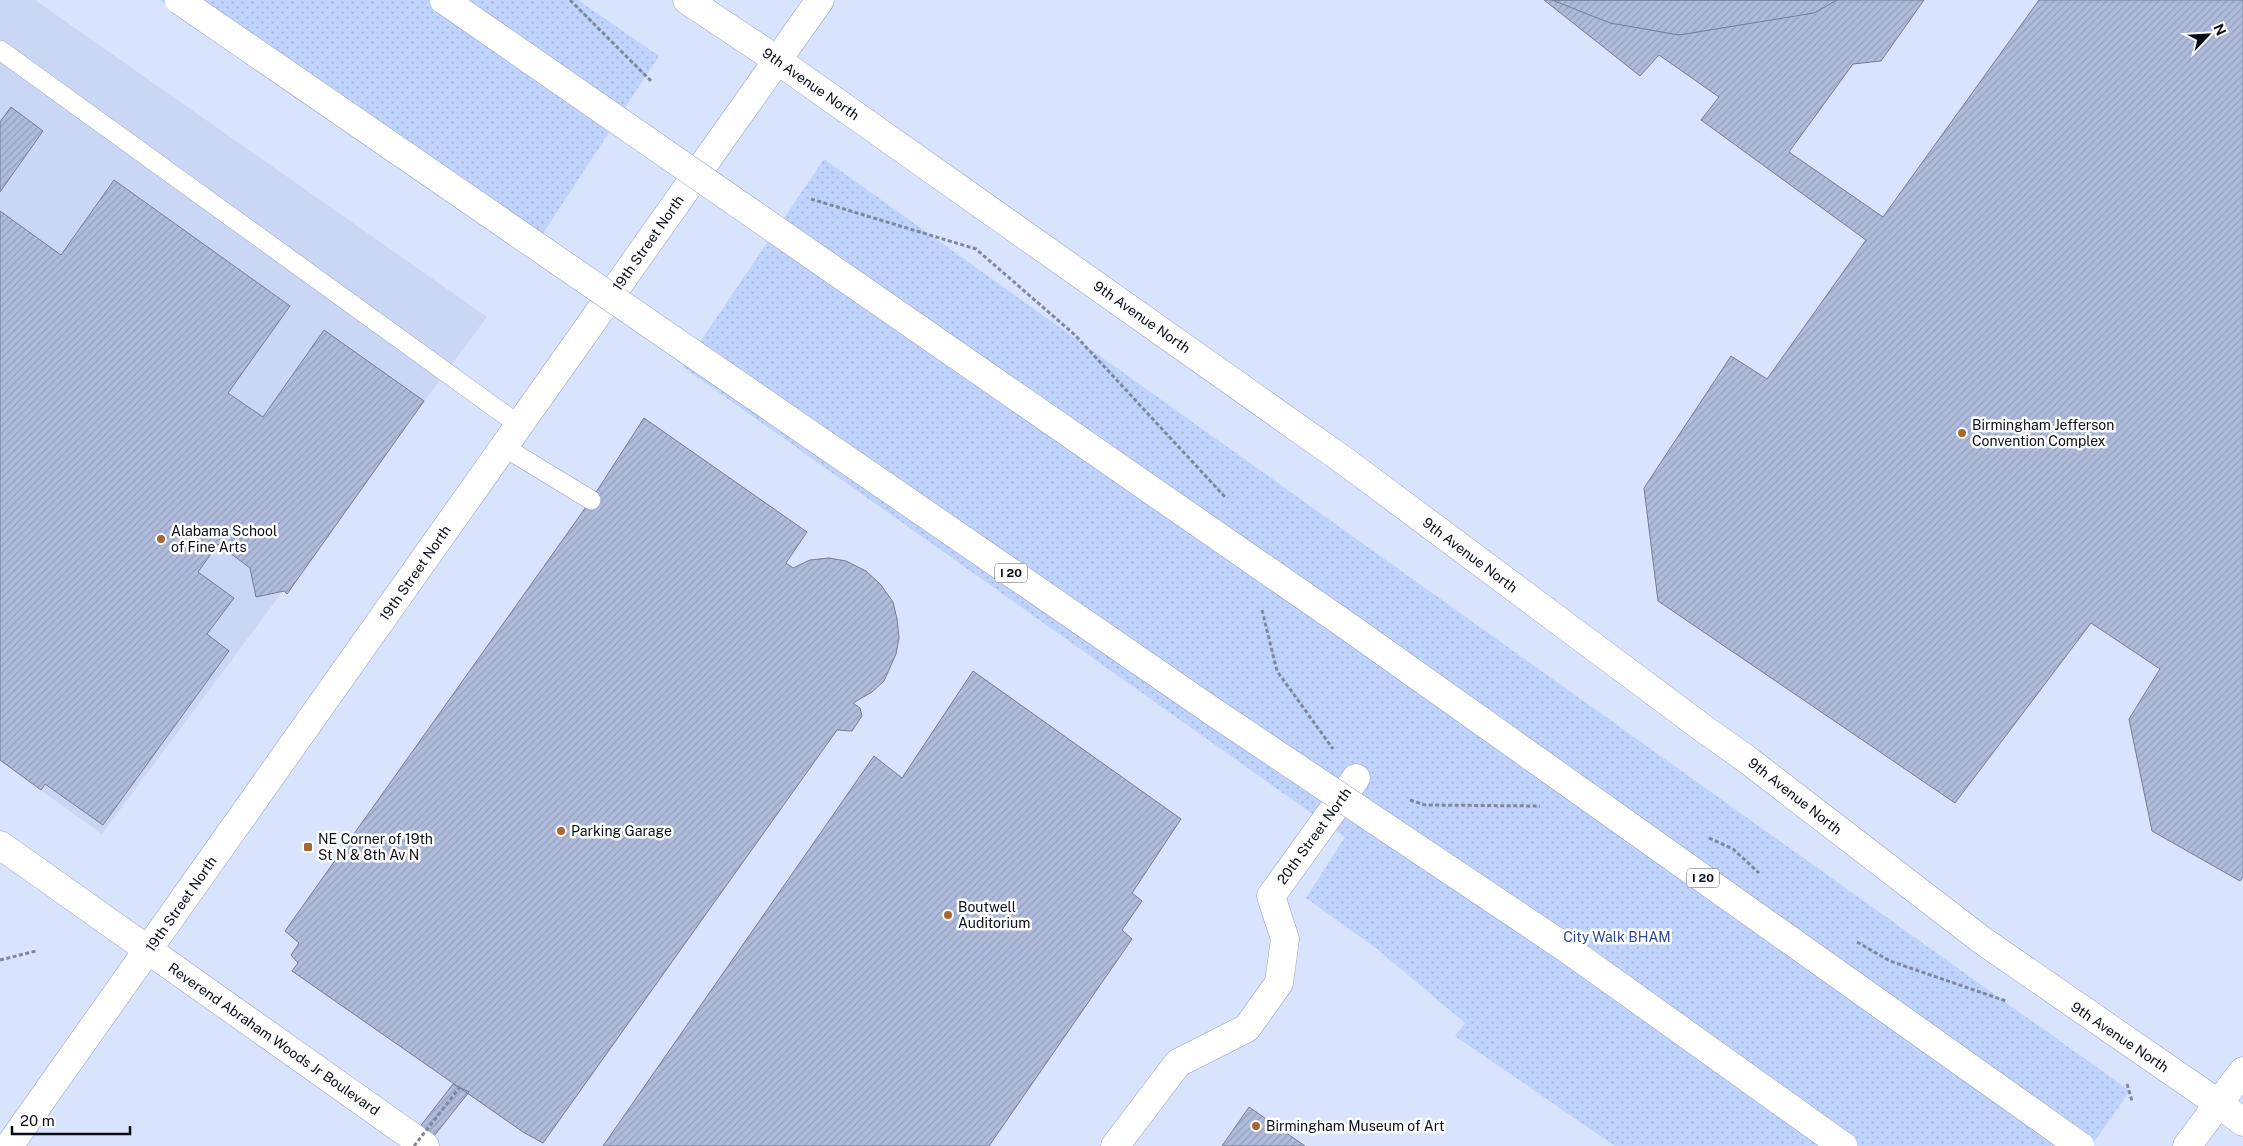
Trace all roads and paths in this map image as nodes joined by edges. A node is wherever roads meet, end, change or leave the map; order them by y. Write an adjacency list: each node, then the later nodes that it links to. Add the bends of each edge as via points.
1 (179, 0): 24 (main road, I 20, bridge, via 1199,702 1566,948)
2 (444, 0): 25 (main road, I 20, bridge, via 1346,624)
3 (570, 0): 8 (path)
4 (687, 0): 7 (main road, 9th Avenue North)
5 (820, 0): 7 (main road, 19th Street North)
6 (0, 50): 9 (lane)
7 (777, 60): 9 (main road, 19th Street North); 18 (main road, 9th Avenue North, via 1346,462 1749,761 1983,941)
8 (652, 82)
9 (512, 436): 10 (lane); 13 (main road, 19th Street North)
10 (591, 500)
11 (1356, 778): 23 (main road, 20th Street North, via 1272,896 1285,939 1279,983 1248,1028 1178,1063)
12 (0, 844): 13 (main road, Reverend Abraham Woods Jr Boulevard)
13 (149, 950): 20 (main road, 19th Street North); 22 (main road, Reverend Abraham Woods Jr Boulevard)
14 (36, 951): 15 (path)
15 (0, 960)
16 (2243, 1071): 18 (main road)
17 (460, 1087): 21 (path, bridge)
18 (2219, 1104): 19 (main road, 9th Avenue North); 26 (main road)
19 (2243, 1122)
20 (9, 1146)
21 (414, 1146)
22 (425, 1146)
23 (1115, 1146)
24 (1843, 1146)
25 (2080, 1146)
26 (2187, 1146)

